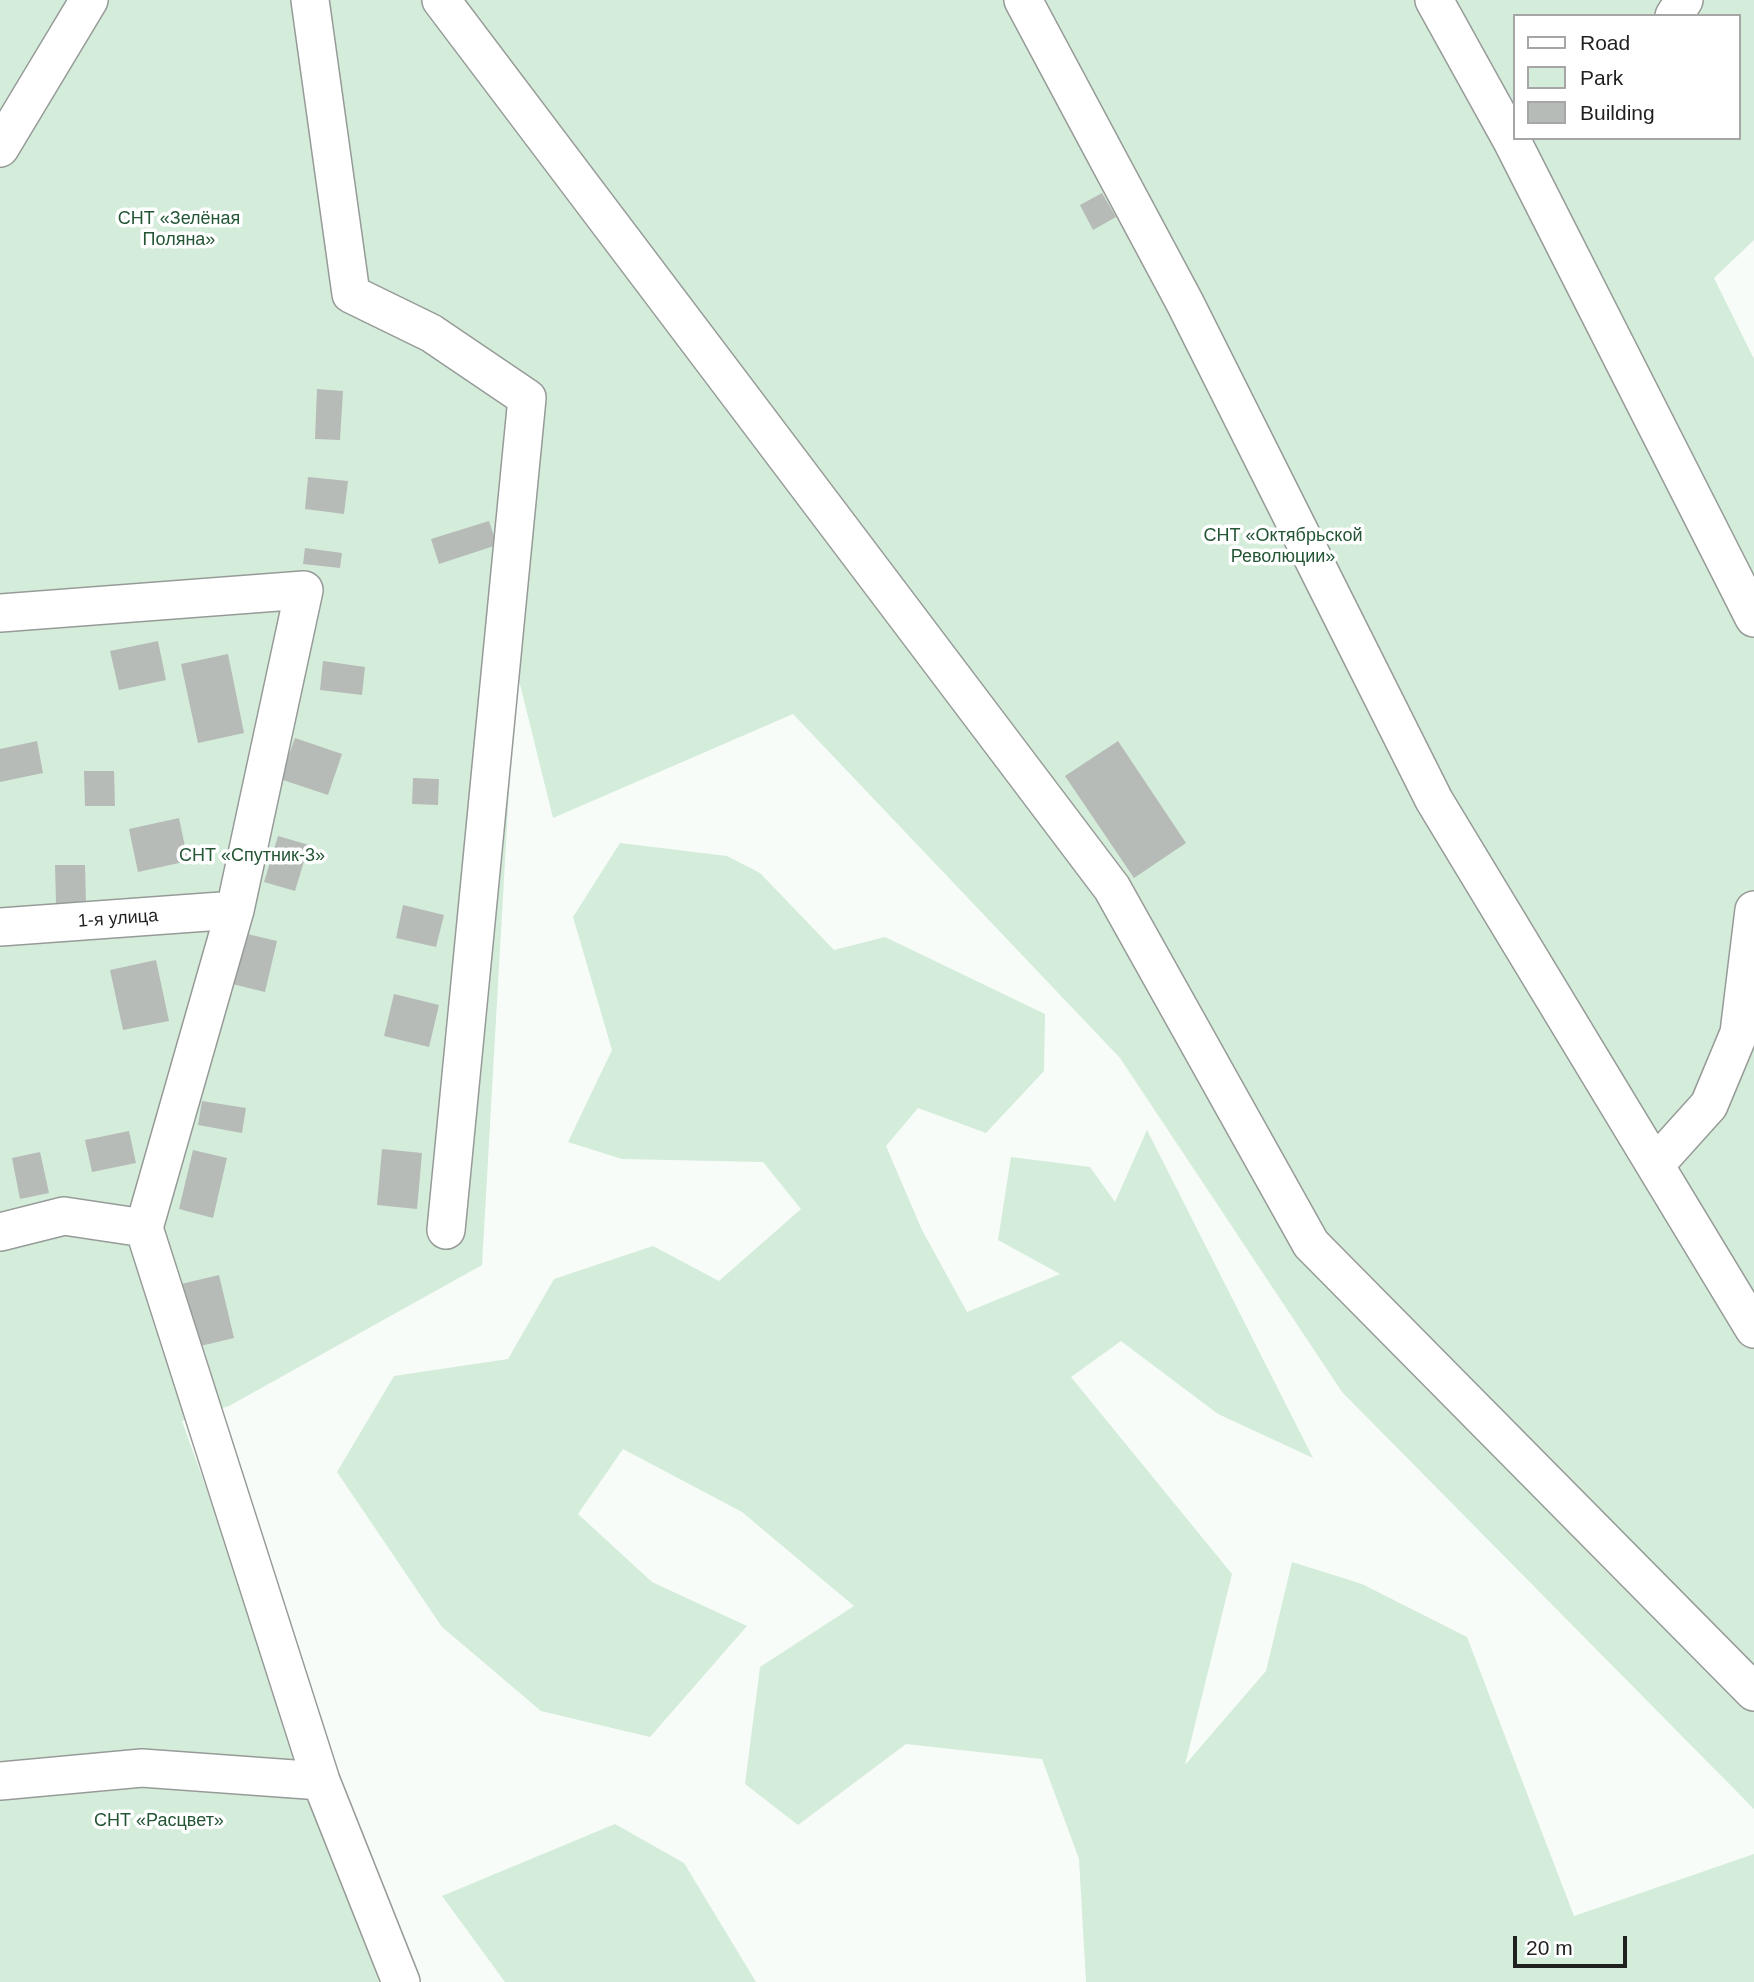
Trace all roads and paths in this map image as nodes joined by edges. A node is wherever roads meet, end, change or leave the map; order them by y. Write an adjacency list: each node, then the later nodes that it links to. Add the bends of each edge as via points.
1 (89, 0): 8 (street)
2 (310, 0): 16 (street, via 351,294 431,332 527,398)
3 (441, 0): 19 (street, via 1112,888 1311,1244)
4 (1023, 0): 14 (street, via 1185,303 1434,800)
5 (1434, 0): 6 (street)
6 (1512, 136)
7 (1514, 140): 10 (street)
8 (0, 148)
9 (0, 614): 11 (street, via 304,590)
10 (1754, 618)
11 (235, 910): 13 (street, 1-я улица); 15 (street)
12 (1754, 910): 14 (street, via 1739,1033 1709,1105)
13 (0, 927)
14 (1655, 1165): 18 (street)
15 (144, 1228): 17 (street, via 64,1216); 21 (street)
16 (446, 1230)
17 (0, 1232)
18 (1754, 1329)
19 (1754, 1692)
20 (0, 1781): 21 (street, via 142,1768)
21 (321, 1781): 22 (street)
22 (401, 1982)

